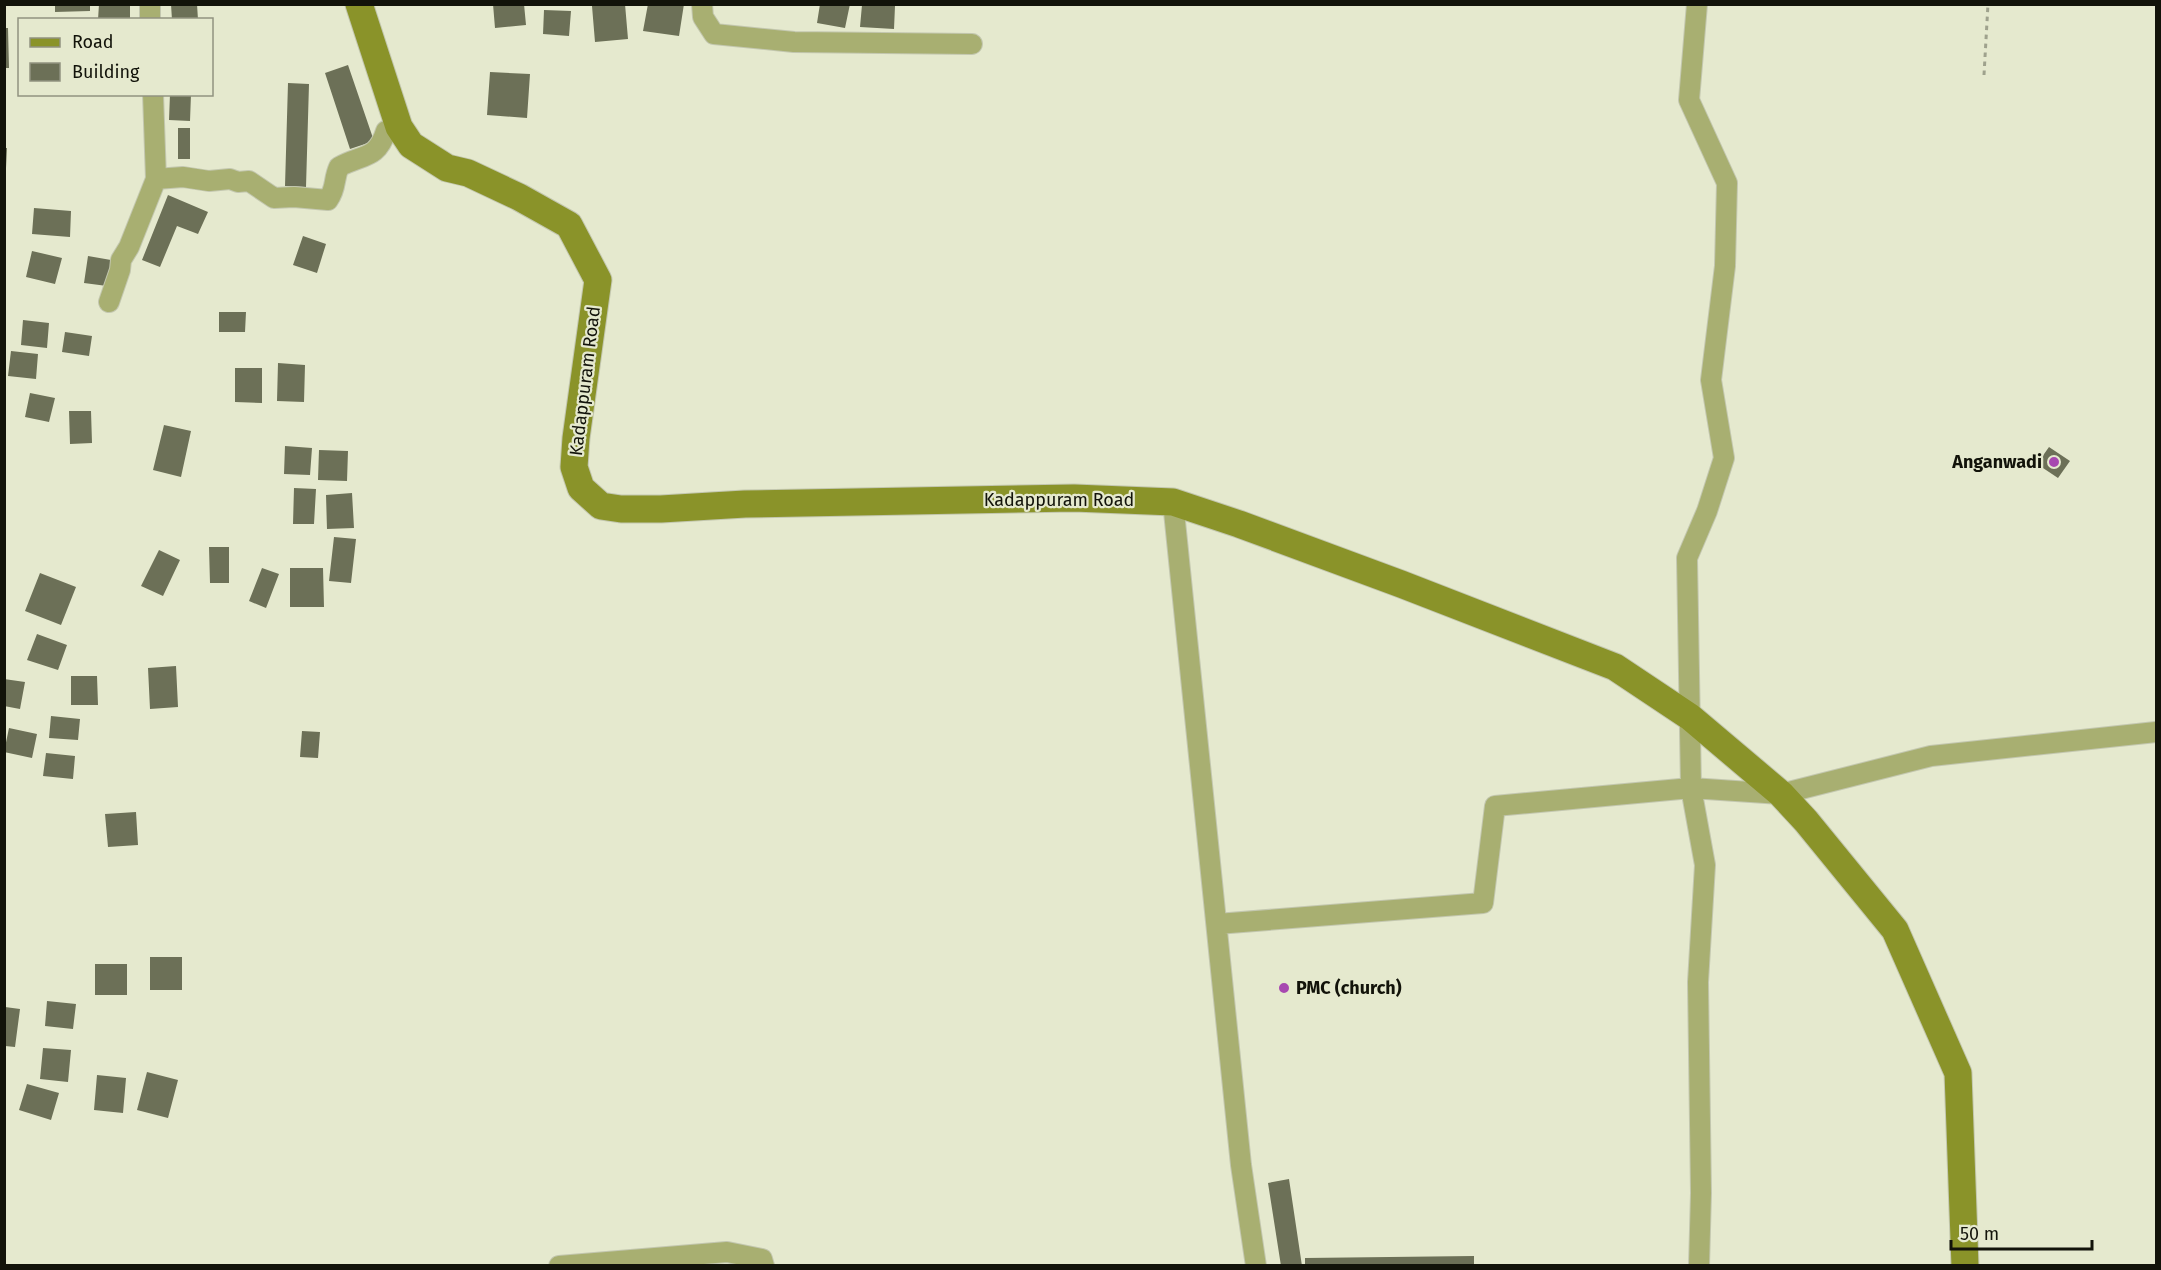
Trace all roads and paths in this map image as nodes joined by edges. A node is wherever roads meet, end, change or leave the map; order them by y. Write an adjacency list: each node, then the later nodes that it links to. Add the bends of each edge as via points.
1 (702, 4): 5 (street, via 703,17 714,34 794,42)
2 (1697, 4): 12 (street, via 1689,100 1727,183 1725,266 1711,380 1724,458 1687,558)
3 (1988, 4): 6 (path)
4 (361, 5): 8 (main road, Kadappuram Road)
5 (972, 44)
6 (1984, 75)
7 (153, 96): 9 (street)
8 (399, 126): 9 (street, via 386,131 374,152 339,167 328,200 274,198 249,181); 11 (main road, Kadappuram Road, via 411,145 447,168 468,173 569,225 598,280 574,467 581,488 601,506 621,509 1074,498)
9 (156, 179): 10 (street, via 121,260)
10 (109, 302)
11 (1173, 502): 12 (main road, Kadappuram Road, via 1615,667); 16 (street)
12 (1690, 717): 14 (street); 15 (main road, Kadappuram Road)
13 (2157, 732): 15 (street, via 1931,756)
14 (1691, 788): 15 (street); 16 (street, via 1495,806 1483,903); 20 (street, via 1705,865 1698,982)
15 (1781, 794): 21 (main road, Kadappuram Road, via 1894,930 1958,1073)
16 (1216, 924): 19 (street, via 1240,1165)
17 (559, 1266): 18 (street, via 727,1252 762,1259)
18 (764, 1266)
19 (1256, 1266)
20 (1699, 1266)
21 (1965, 1266)

